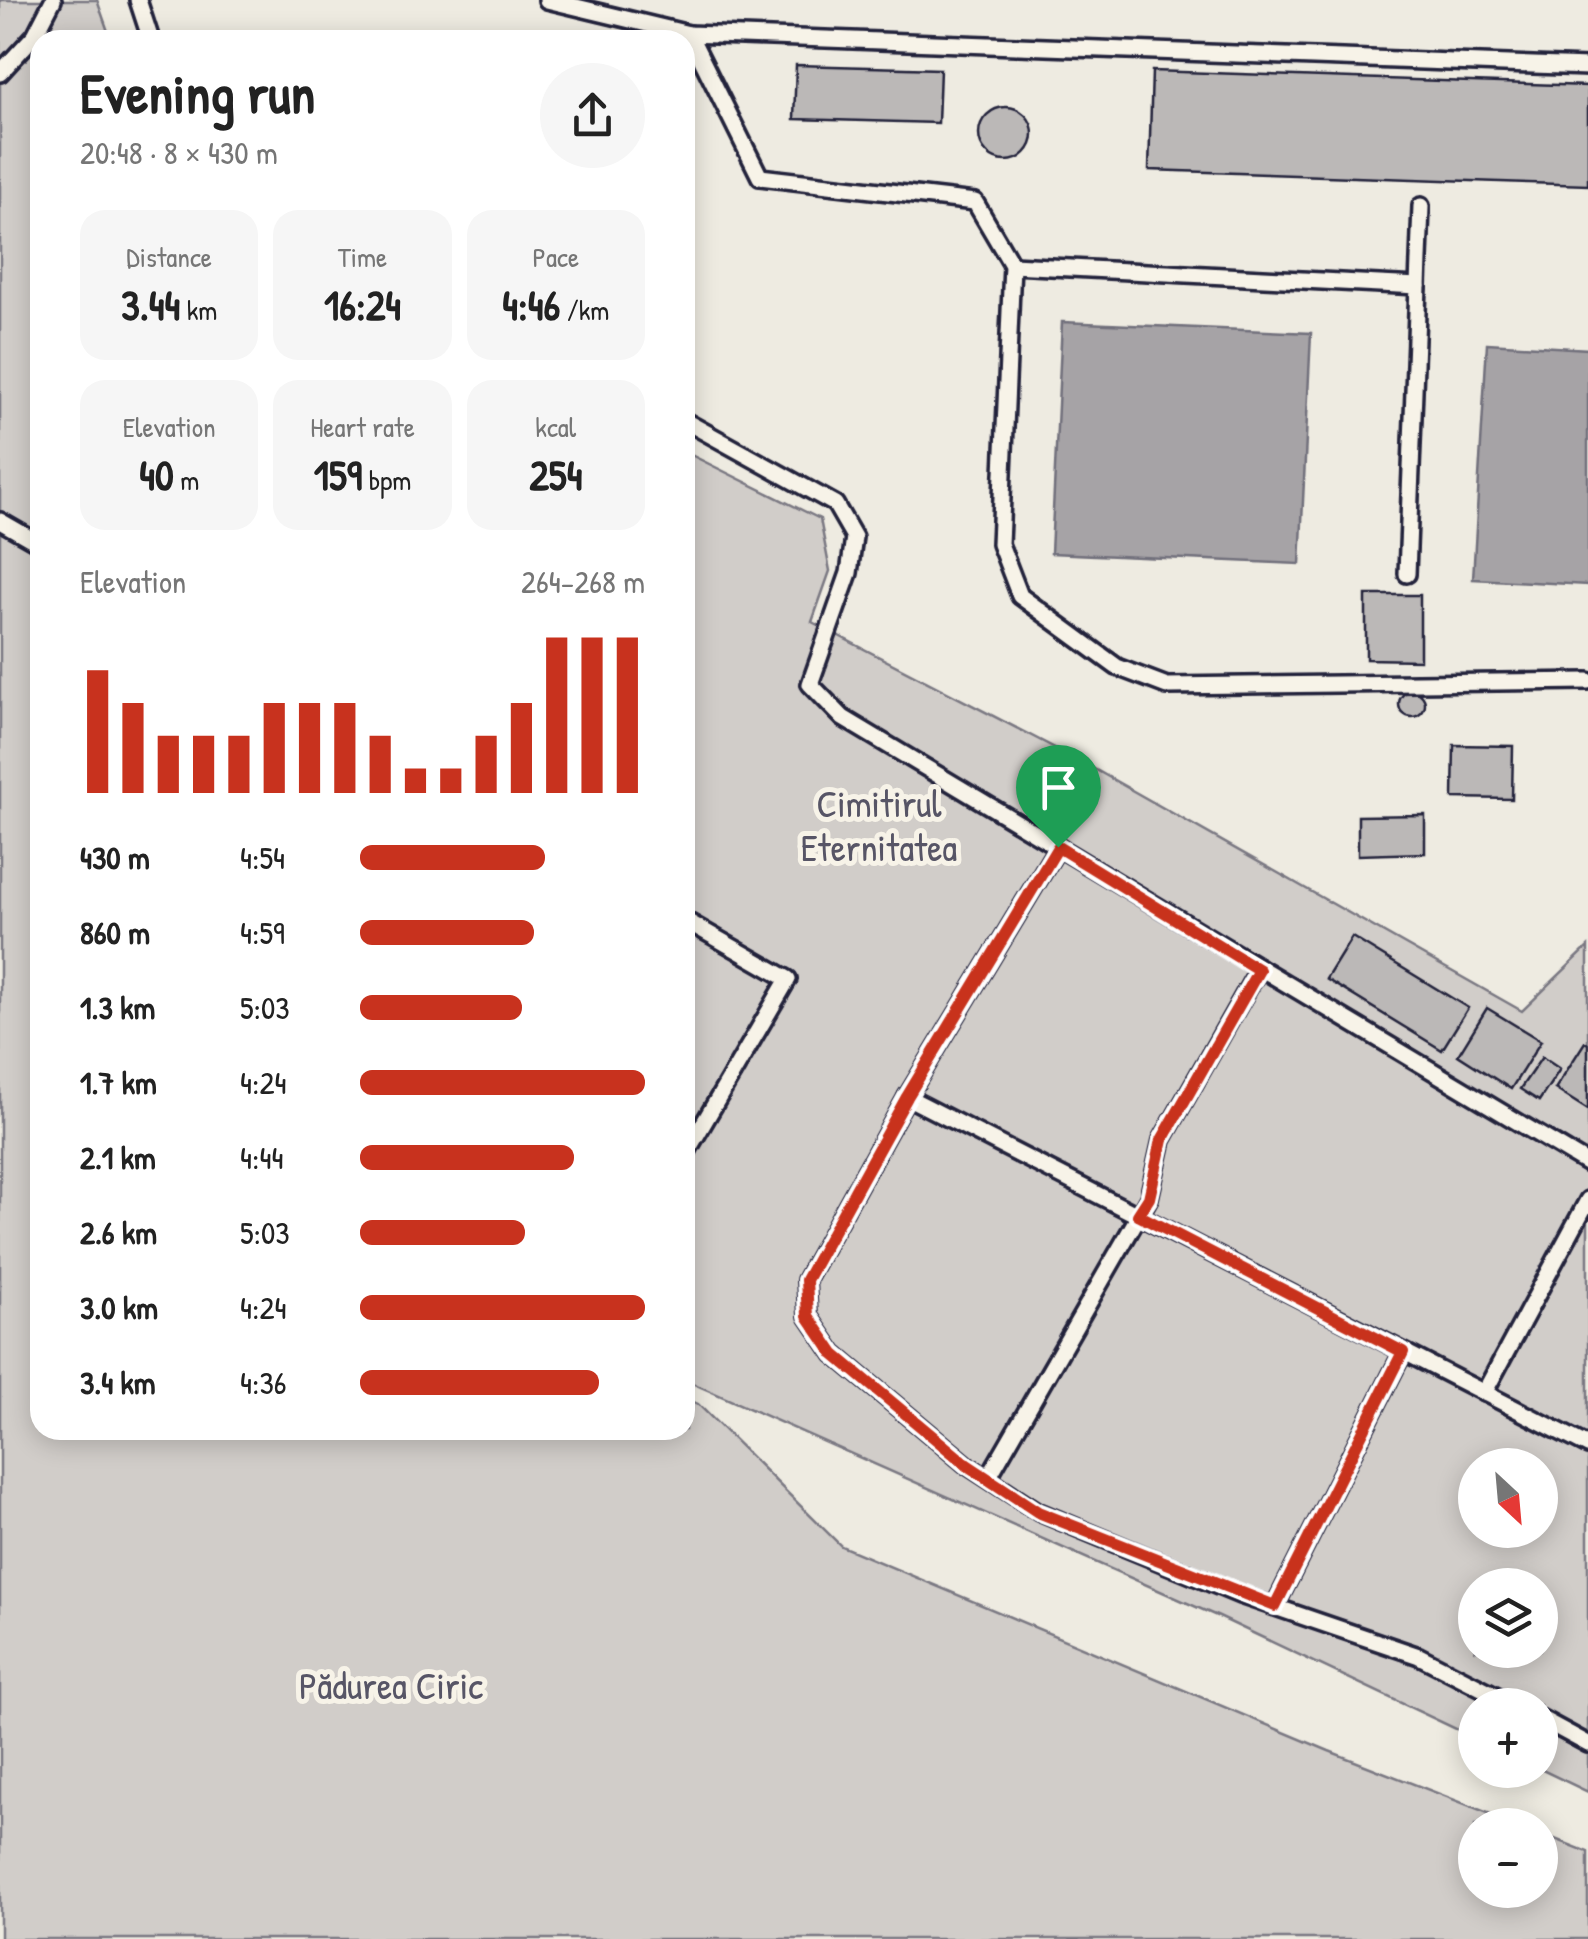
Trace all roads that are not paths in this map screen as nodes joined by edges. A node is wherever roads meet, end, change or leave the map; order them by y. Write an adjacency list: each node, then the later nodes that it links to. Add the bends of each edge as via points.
1 (53, 0): 4 (lane)
2 (138, 0): 5 (lane)
3 (547, 0): 6 (lane)
4 (38, 30)
5 (148, 30)
6 (672, 30)
7 (695, 34): 10 (lane)
8 (30, 42): 11 (lane)
9 (695, 46): 13 (lane, via 760,177 974,202)
10 (1588, 67)
11 (0, 74)
12 (1422, 206): 14 (lane)
13 (1012, 265): 14 (lane); 19 (lane, via 1000,544 1020,596 1117,667 1167,686)
14 (1418, 286): 18 (lane)
15 (695, 427): 20 (lane, via 836,504 854,538 849,573 810,684 843,718)
16 (0, 521): 17 (lane)
17 (30, 538)
18 (1407, 574)
19 (1588, 682)
20 (1058, 847): 22 (lane); 23 (lane)
21 (695, 926): 24 (lane, via 788,979)
22 (1259, 970): 25 (lane); 27 (lane, via 1162,1140 1149,1198)
23 (907, 1097): 27 (lane); 31 (lane, via 806,1280 808,1316 834,1354)
24 (695, 1138)
25 (1588, 1164)
26 (1588, 1200): 29 (lane)
27 (1138, 1215): 28 (lane); 31 (lane)
28 (1403, 1352): 29 (lane); 32 (lane)
29 (1484, 1393): 30 (lane)
30 (1588, 1446)
31 (988, 1478): 32 (lane, via 1038,1512)
32 (1275, 1606): 33 (lane, via 1419,1656)
33 (1482, 1688)
34 (1558, 1728): 35 (lane)
35 (1588, 1744)

